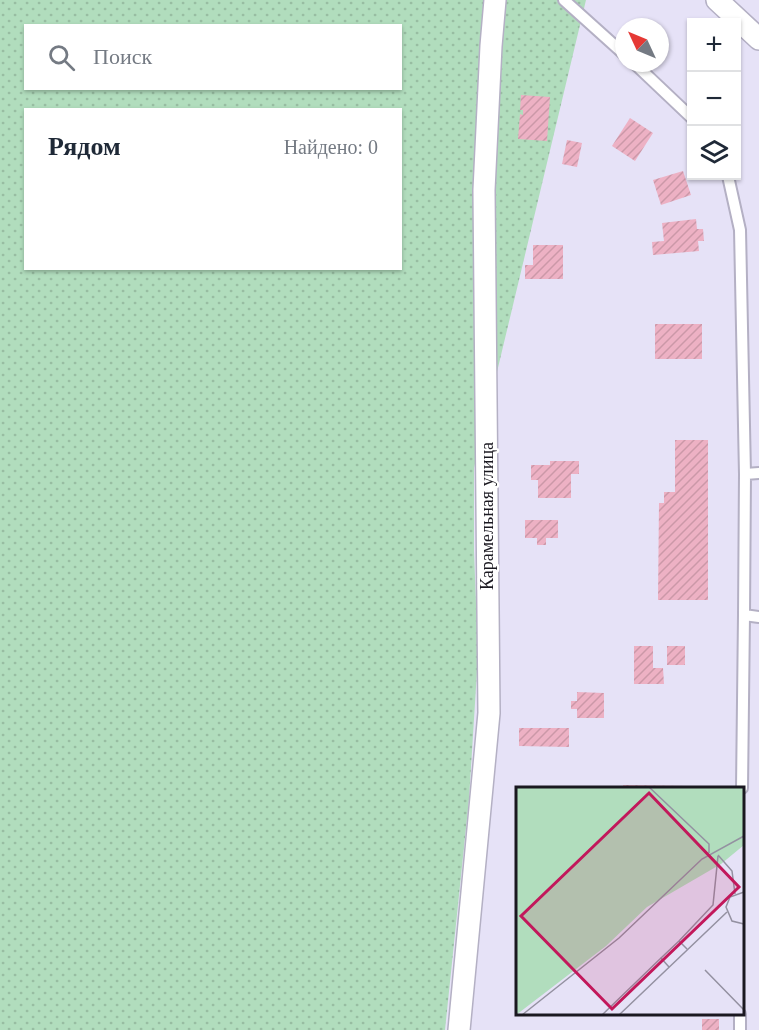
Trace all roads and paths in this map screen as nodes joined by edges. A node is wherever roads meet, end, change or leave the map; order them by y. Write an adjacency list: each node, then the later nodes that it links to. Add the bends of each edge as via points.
1 (495, 0): 14 (street, Карамельная улица, via 484,190 489,713)
2 (564, 0): 5 (lane)
3 (717, 0): 4 (street)
4 (759, 39)
5 (615, 46)
6 (643, 72): 7 (lane)
7 (687, 113)
8 (729, 180): 10 (lane, via 740,230)
9 (759, 473): 10 (lane)
10 (745, 474): 11 (lane)
11 (744, 615): 12 (lane); 13 (lane)
12 (759, 617)
13 (742, 787)
14 (459, 1030)

